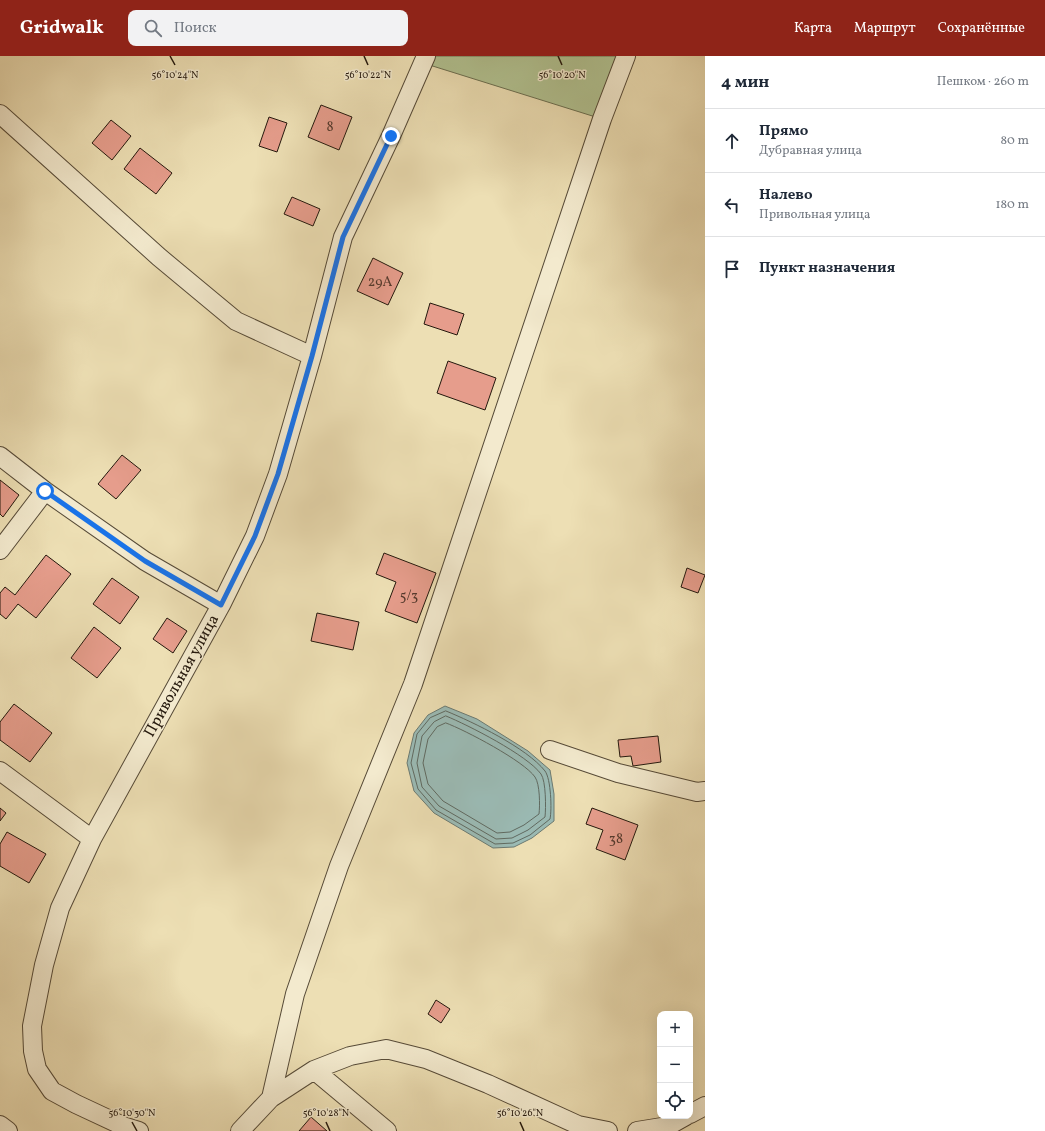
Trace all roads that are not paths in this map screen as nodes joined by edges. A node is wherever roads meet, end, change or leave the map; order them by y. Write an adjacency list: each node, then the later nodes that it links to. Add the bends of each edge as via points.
1 (426, 56): 4 (street, Привольная улица, via 343,237)
2 (626, 56): 14 (street, via 600,126 413,684 339,866 295,994)
3 (0, 114): 4 (street, via 159,258 236,321)
4 (312, 356): 8 (street, Привольная улица, via 278,474 255,536)
5 (0, 456): 6 (street)
6 (45, 491): 7 (street); 8 (street, via 145,561)
7 (0, 550)
8 (221, 605): 12 (street, Привольная улица)
9 (550, 750): 11 (street, via 618,772 697,792)
10 (0, 771): 12 (street)
11 (705, 791)
12 (92, 839): 20 (street, Привольная улица, via 60,908 44,965 32,1026 33,1051 37,1069 52,1091 123,1126)
13 (314, 1070): 14 (street); 22 (street); 23 (street, via 350,1056 386,1049 426,1059 481,1081 578,1126)
14 (271, 1098): 21 (street)
15 (705, 1106): 16 (street)
16 (693, 1112)
17 (681, 1119): 24 (street, via 668,1126)
18 (0, 1125): 19 (street)
19 (8, 1131)
20 (139, 1131)
21 (240, 1131)
22 (387, 1131)
23 (608, 1131)
24 (637, 1131)

